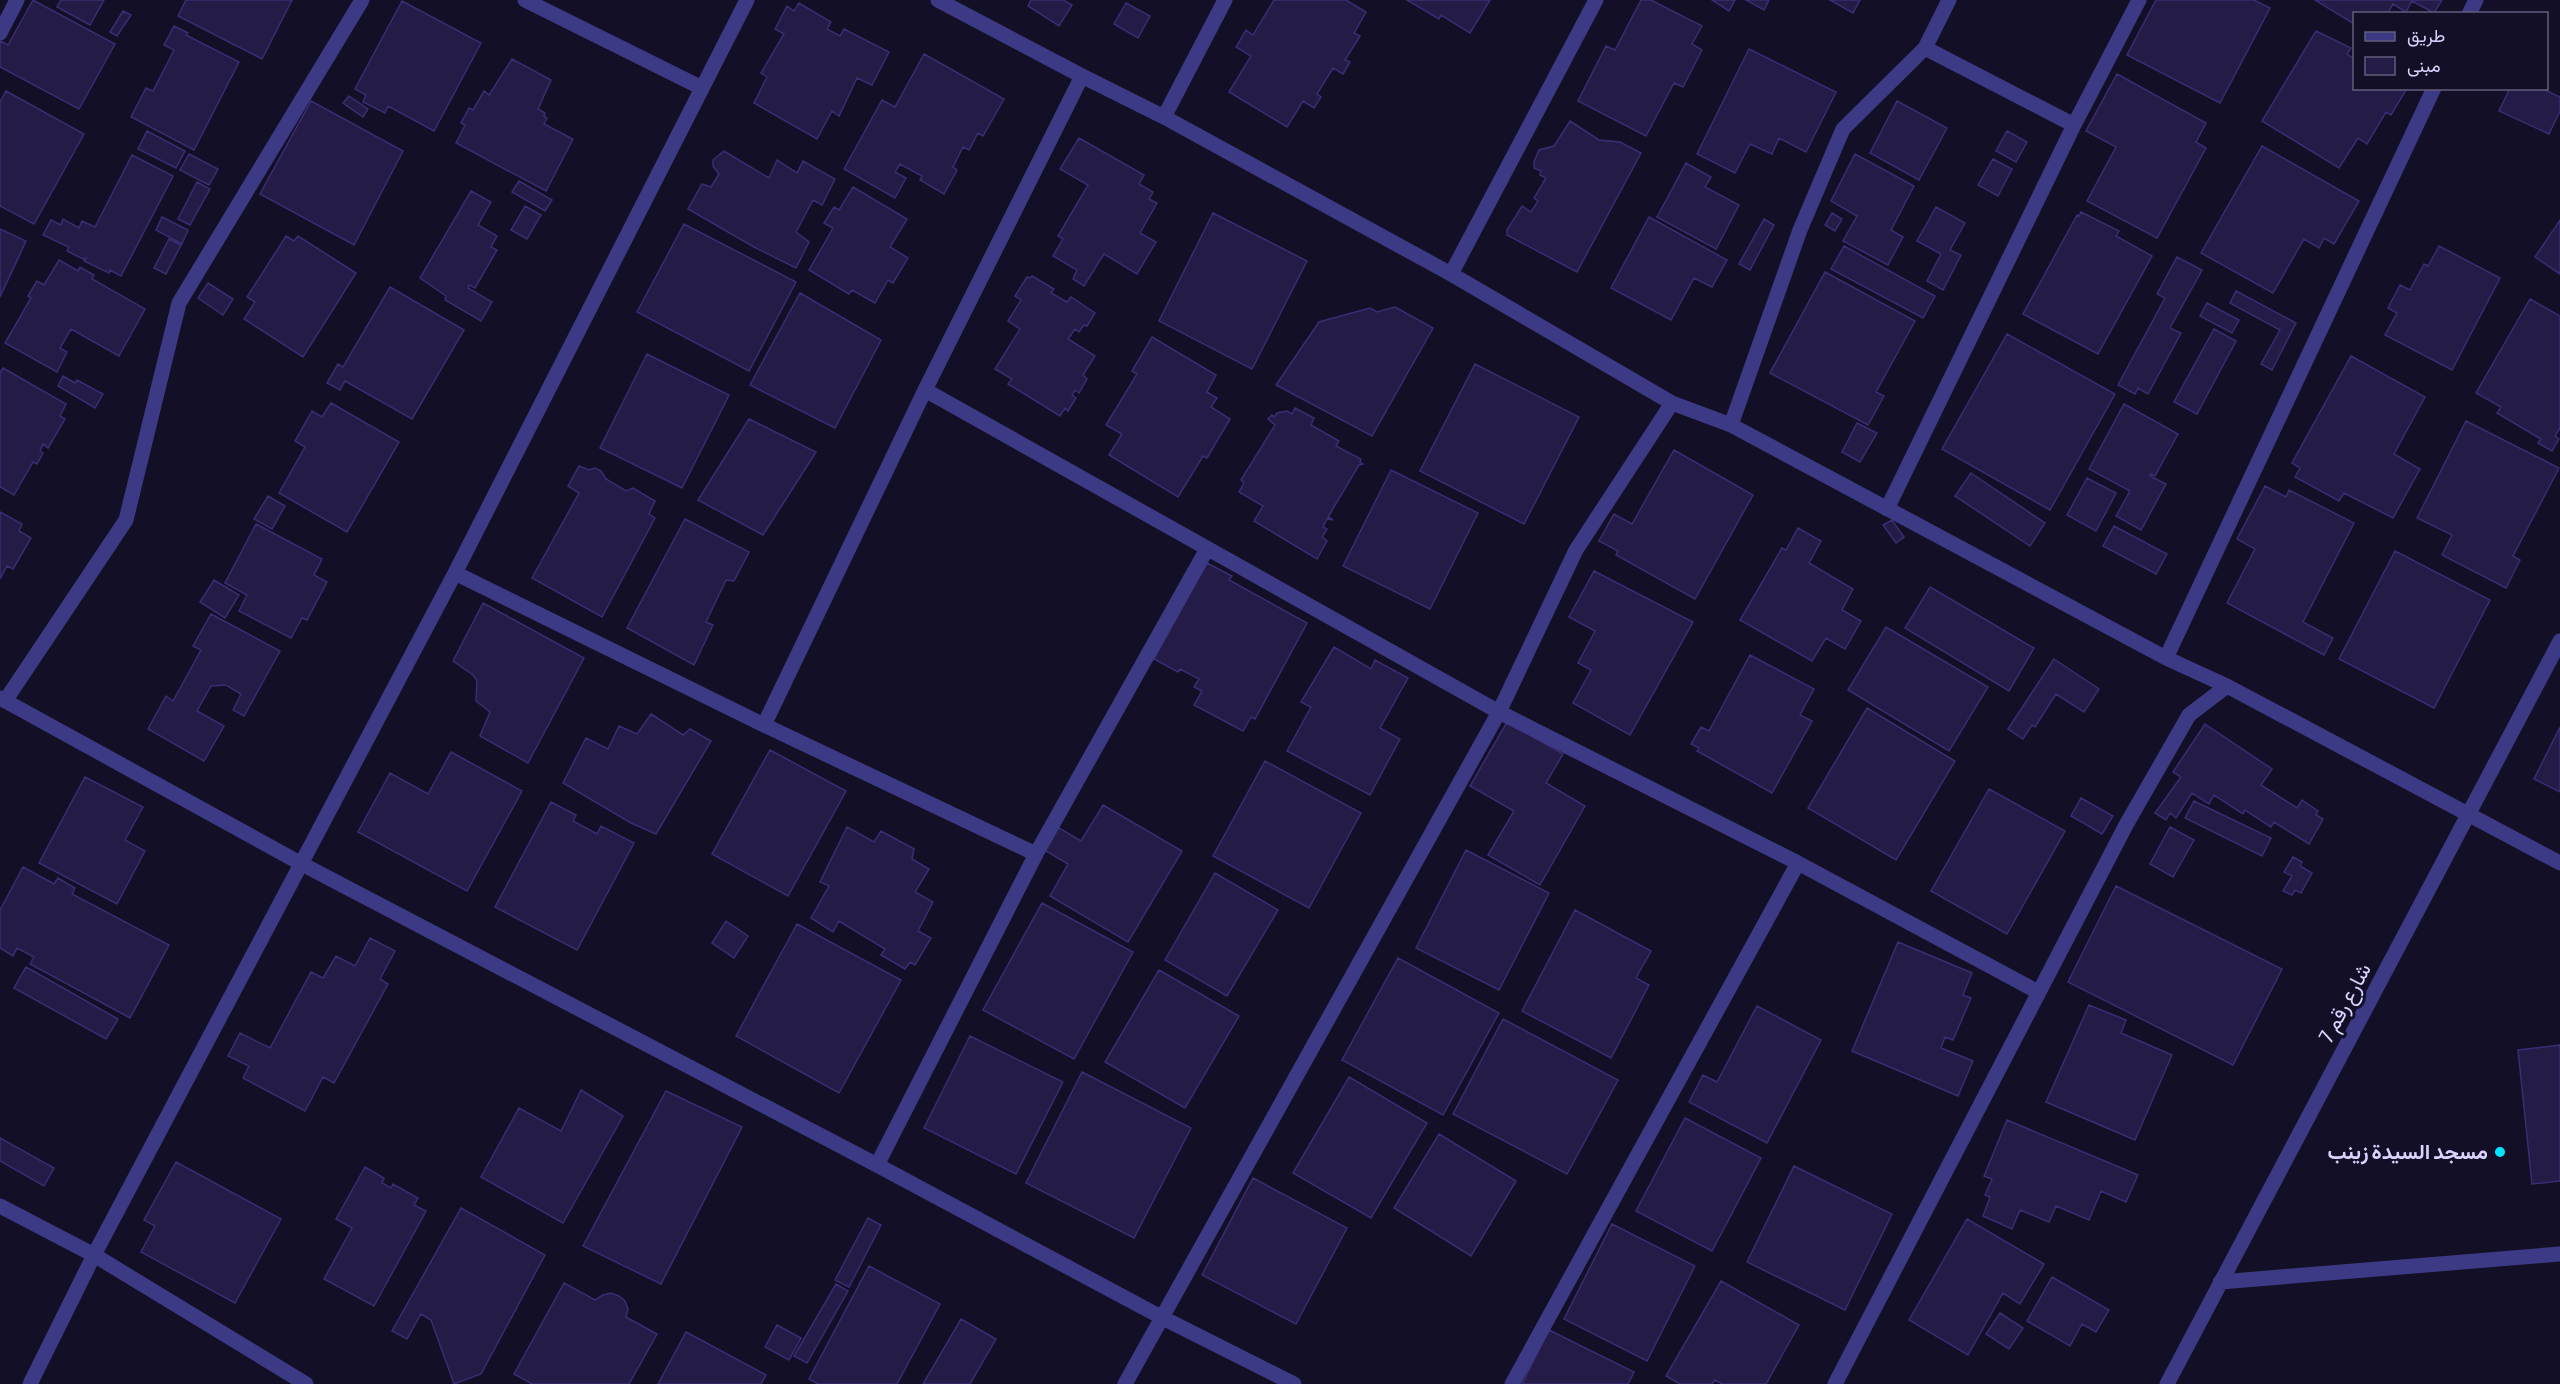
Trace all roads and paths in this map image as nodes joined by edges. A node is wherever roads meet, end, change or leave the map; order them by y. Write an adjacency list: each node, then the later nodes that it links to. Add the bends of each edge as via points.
1 (17, 0): 10 (street)
2 (362, 0): 27 (street, via 179,303 126,520)
3 (525, 0): 13 (street)
4 (747, 0): 13 (street)
5 (938, 0): 12 (street)
6 (1225, 0): 15 (street)
7 (1596, 0): 17 (street)
8 (1949, 0): 11 (street)
9 (2139, 0): 16 (street)
10 (0, 33)
11 (1925, 48): 16 (street); 20 (street, via 1843,129 1800,230)
12 (1082, 76): 15 (street); 18 (street)
13 (700, 87): 23 (street)
14 (2433, 90): 25 (street)
15 (1164, 117): 17 (street)
16 (2074, 125): 21 (street)
17 (1451, 274): 19 (street)
18 (925, 390): 22 (street); 29 (street)
19 (1672, 403): 20 (street); 28 (street, via 1576,550)
20 (1731, 425): 21 (street)
21 (1887, 509): 25 (street)
22 (1207, 549): 28 (street); 31 (street)
23 (455, 573): 29 (street); 32 (street)
24 (2560, 641): 30 (street, شارع رقم 7)
25 (2166, 658): 26 (street)
26 (2227, 686): 30 (street); 35 (street, via 2189,715)
27 (2, 700): 32 (street)
28 (1499, 712): 33 (street); 41 (street)
29 (764, 724): 31 (street)
30 (2469, 816): 34 (street); 40 (street, شارع رقم 7)
31 (1036, 854): 36 (street)
32 (300, 863): 36 (street); 39 (street)
33 (1798, 863): 35 (street); 47 (street)
34 (2560, 863)
35 (2038, 992): 48 (street)
36 (877, 1165): 41 (street)
37 (0, 1206): 39 (street)
38 (2560, 1254): 40 (street)
39 (94, 1255): 42 (street); 43 (street)
40 (2220, 1282): 49 (street, شارع رقم 7)
41 (1161, 1317): 45 (street); 46 (street)
42 (290, 1380): 44 (street)
43 (30, 1384)
44 (306, 1384)
45 (1125, 1384)
46 (1294, 1384)
47 (1512, 1384)
48 (1835, 1384)
49 (2167, 1384)

